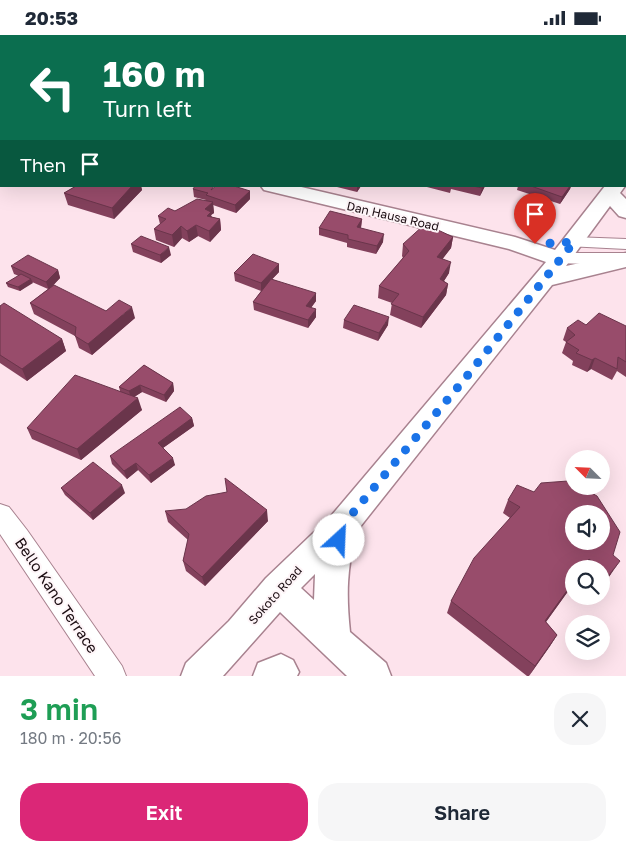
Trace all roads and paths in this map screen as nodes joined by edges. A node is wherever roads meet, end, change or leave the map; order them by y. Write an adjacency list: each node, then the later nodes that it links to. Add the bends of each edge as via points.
1 (275, 187): 4 (street, Dan Hausa Road, via 515,245)
2 (617, 197): 4 (street, Sokoto Road)
3 (626, 245): 4 (street)
4 (567, 251): 5 (street); 6 (street, Sokoto Road)
5 (626, 260): 6 (street)
6 (544, 281): 8 (street, Sokoto Road)
7 (0, 515): 11 (street, Bello Kano Terrace)
8 (342, 526): 9 (street, Sokoto Road); 10 (street, via 332,567 330,594)
9 (278, 589): 10 (street); 12 (street, Sokoto Road)
10 (334, 641): 13 (street)
11 (112, 676)
12 (200, 676)
13 (373, 676)

